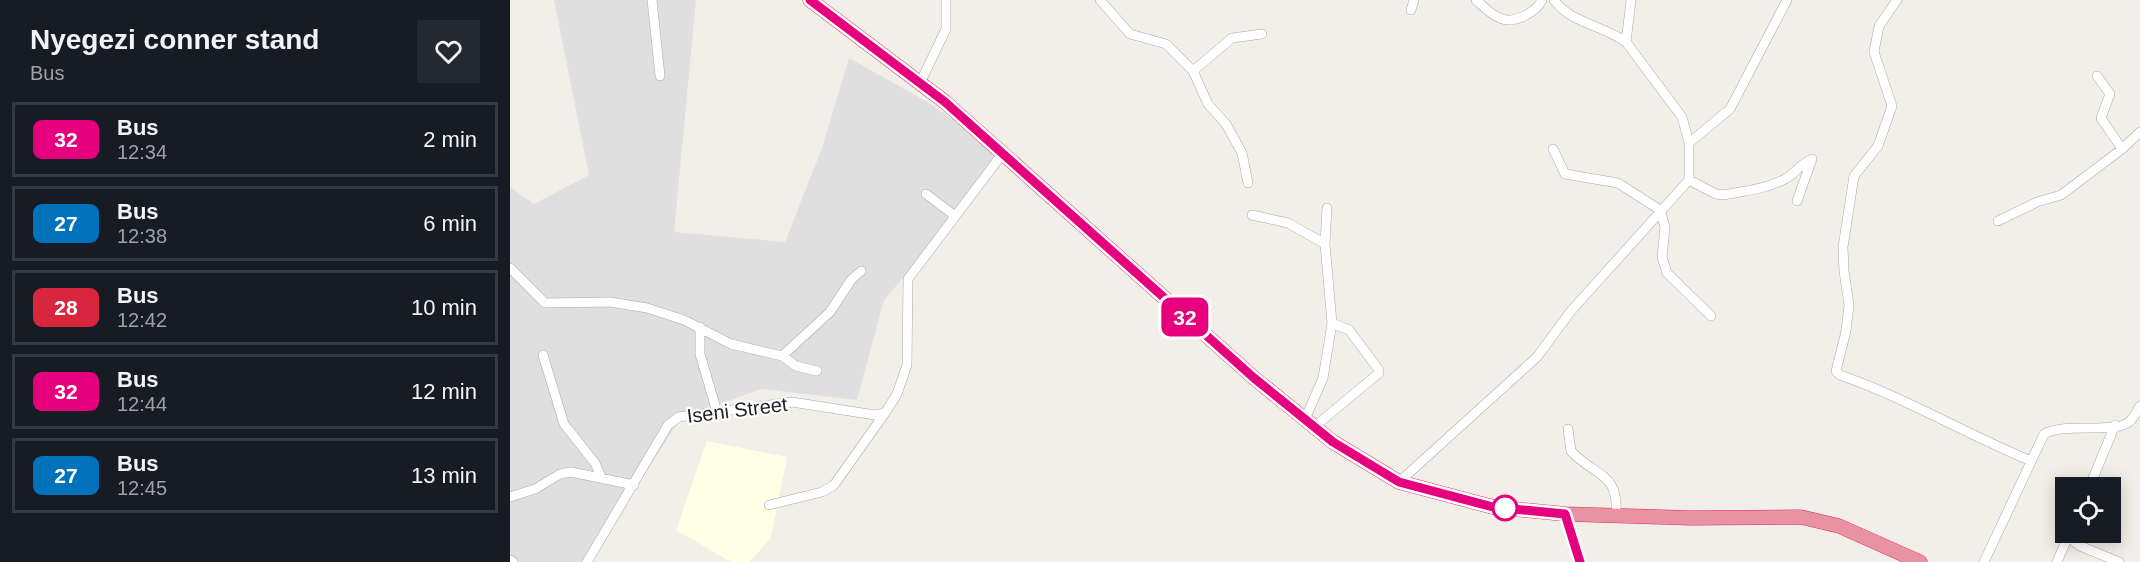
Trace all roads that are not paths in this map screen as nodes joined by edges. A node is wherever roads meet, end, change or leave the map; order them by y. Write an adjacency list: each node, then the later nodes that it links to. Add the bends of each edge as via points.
1 (652, 0): 16 (street)
2 (810, 0): 18 (highway)
3 (946, 0): 18 (street, via 945,29)
4 (1100, 0): 15 (street, via 1130,34 1166,44)
5 (1414, 0): 12 (street)
6 (1476, 0): 7 (street, via 1506,20 1532,13)
7 (1542, 0)
8 (1554, 0): 14 (street, via 1564,12)
9 (1631, 0): 14 (street)
10 (1787, 0): 20 (street, via 1730,109)
11 (1897, 0): 48 (street, via 1879,26 1874,52 1892,106 1878,146 1854,176 1843,247 1849,305 1836,371)
12 (1411, 10)
13 (1262, 34): 15 (street, via 1232,38)
14 (1626, 42): 20 (street, via 1682,117)
15 (1193, 71): 25 (street, via 1208,104 1226,124 1242,153)
16 (660, 76)
17 (2097, 76): 22 (street, via 2110,94 2101,118)
18 (920, 83): 23 (highway)
19 (2140, 132): 22 (street)
20 (1689, 143): 24 (street)
21 (1553, 149): 29 (street, via 1564,174 1618,183)
22 (2122, 149): 32 (street, via 2061,195)
23 (1003, 153): 30 (street); 45 (highway, via 1254,378)
24 (1689, 180): 27 (street, via 1716,194 1738,192 1786,179 1812,159); 29 (street)
25 (1248, 183)
26 (926, 194): 30 (street)
27 (1797, 201)
28 (1327, 208): 33 (street)
29 (1660, 210): 36 (street, via 1665,227 1662,257 1667,273); 51 (street, via 1571,311 1537,357)
30 (954, 215): 44 (street, via 908,279 907,365)
31 (1252, 215): 33 (street, via 1288,223)
32 (1998, 221)
33 (1325, 244): 37 (street)
34 (510, 268): 38 (street, via 545,303 610,302 664,312)
35 (861, 271): 40 (street, via 830,312)
36 (1711, 316)
37 (1332, 323): 45 (street, via 1323,378); 45 (street, via 1349,330 1380,370)
38 (700, 327): 40 (street, via 731,344); 43 (street, via 700,354)
39 (543, 355): 50 (street, via 564,424)
40 (782, 356): 41 (street, via 796,366)
41 (817, 371)
42 (2140, 406): 46 (street, via 2128,423)
43 (717, 412): 44 (street, Iseni Street, via 792,402 875,415); 52 (street, Iseni Street, via 673,420)
44 (885, 413): 54 (street, via 834,485 822,492)
45 (1310, 423): 51 (highway, via 1333,442)
46 (2115, 425): 48 (street, via 2048,431); 49 (street)
47 (1568, 429): 56 (street, via 1571,451 1611,482 1617,501)
48 (2031, 461): 62 (street)
49 (2094, 477)
50 (602, 478): 52 (street); 53 (street, via 560,474 535,489)
51 (1399, 482): 55 (highway, via 1493,507)
52 (634, 485): 59 (street, Iseni Street)
53 (510, 497)
54 (769, 505)
55 (1565, 514): 56 (highway); 60 (main road)
56 (1616, 516): 61 (highway, via 1801,517 1839,526)
57 (2065, 543): 63 (street)
58 (2077, 543): 64 (street)
59 (587, 562)
60 (1580, 562)
61 (1920, 562)
62 (1984, 562)
63 (2057, 562)
64 (2119, 562)

